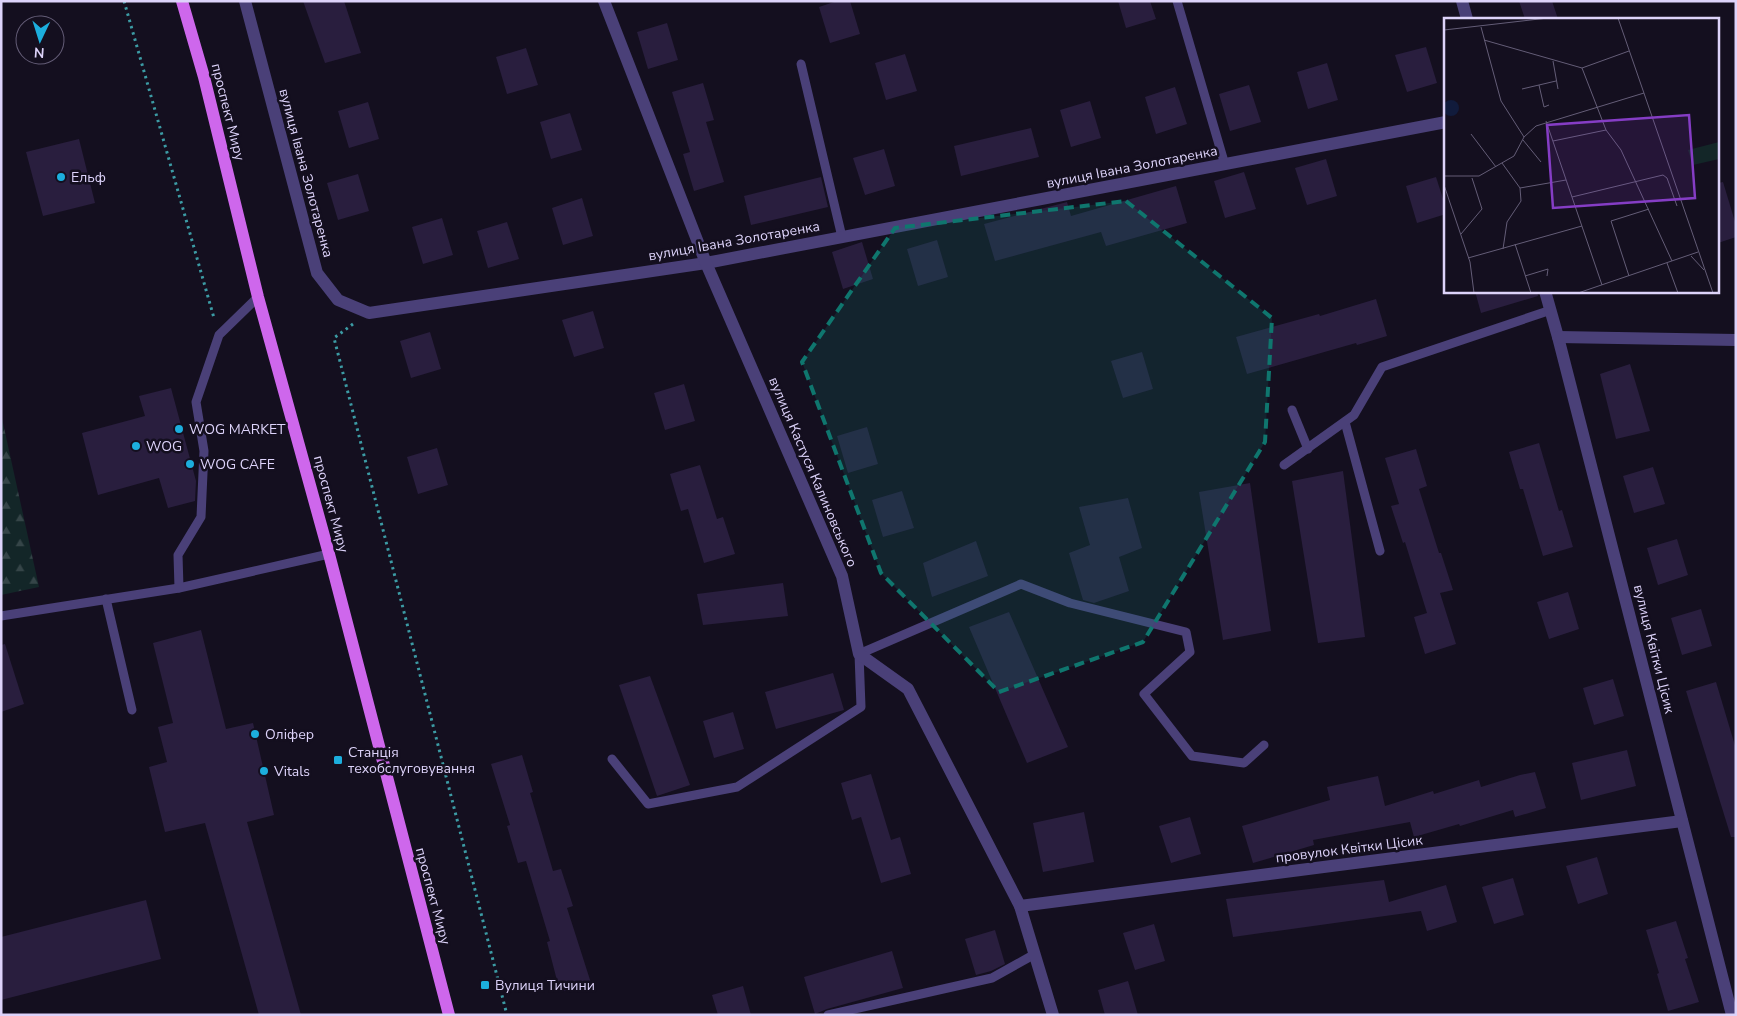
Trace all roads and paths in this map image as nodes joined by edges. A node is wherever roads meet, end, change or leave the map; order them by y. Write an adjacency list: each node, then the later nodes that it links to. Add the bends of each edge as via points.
1 (124, 1): 17 (path)
2 (182, 1): 14 (main road, проспект Миру)
3 (245, 1): 16 (street, вулиця Івана Золотаренка, via 317,274 338,300)
4 (604, 1): 12 (street, вулиця Кастуся Калиновського)
5 (1177, 1): 10 (lane)
6 (1462, 1): 7 (street)
7 (1467, 18)
8 (801, 64): 11 (lane)
9 (1444, 122): 10 (street, вулиця Івана Золотаренка)
10 (1224, 164): 11 (street, вулиця Івана Золотаренка)
11 (842, 237): 12 (street, вулиця Івана Золотаренка)
12 (706, 263): 16 (street, вулиця Івана Золотаренка); 29 (street, вулиця Кастуся Калиновського, via 842,576)
13 (1545, 292): 15 (street, вулиця Квітки Цісик)
14 (258, 297): 17 (lane); 25 (main road, проспект Миру)
15 (1550, 310): 18 (street, вулиця Квітки Цісик); 21 (lane, via 1382,367 1354,415)
16 (369, 313): 37 (path, via 334,338)
17 (219, 336): 26 (lane, via 196,402 204,451 201,517 178,555)
18 (1558, 337): 19 (street); 33 (street, вулиця Квітки Цісик)
19 (1736, 340)
20 (1292, 410): 22 (lane)
21 (1345, 422): 22 (lane); 24 (lane)
22 (1308, 449): 23 (lane)
23 (1284, 465)
24 (1380, 551)
25 (329, 554): 26 (lane); 36 (main road, проспект Миру)
26 (179, 588): 27 (lane)
27 (106, 599): 28 (lane); 30 (lane)
28 (1, 616)
29 (859, 654): 31 (lane, via 1021,584 1070,603 1186,632 1190,652 1144,694 1192,756 1244,763); 32 (lane, via 860,707 737,787 648,804); 34 (street, via 908,689)
30 (132, 710)
31 (1264, 746)
32 (612, 759)
33 (1682, 821): 34 (street, провулок Квітки Цісик); 40 (street, вулиця Квітки Цісик)
34 (1020, 906): 35 (street)
35 (1035, 954): 38 (lane, via 992,978); 39 (street)
36 (449, 1015)
37 (508, 1015)
38 (828, 1015)
39 (1053, 1015)
40 (1732, 1015)

